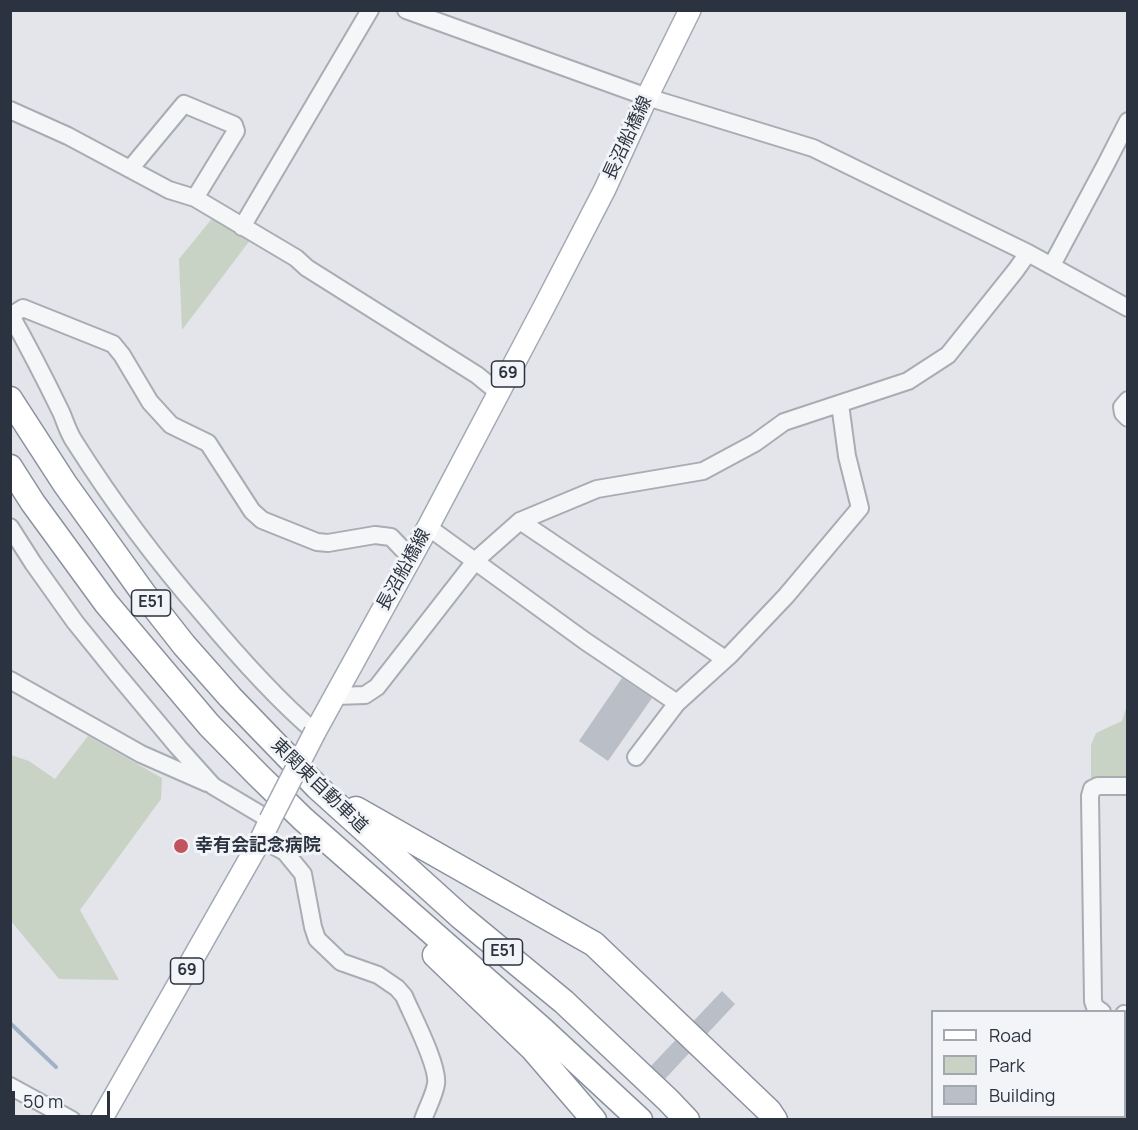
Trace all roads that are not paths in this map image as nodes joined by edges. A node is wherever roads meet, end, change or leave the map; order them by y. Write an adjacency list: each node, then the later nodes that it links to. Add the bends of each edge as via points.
1 (370, 10): 9 (street)
2 (406, 10): 4 (street)
3 (690, 10): 4 (main road, 長沼船橋線 / 69)
4 (647, 97): 10 (street, via 813,148); 15 (main road, 長沼船橋線 / 69, via 605,189)
5 (10, 110): 7 (street)
6 (1128, 121): 11 (street)
7 (130, 169): 8 (street); 8 (street, via 184,104 234,125 236,131)
8 (195, 198): 9 (street)
9 (242, 227): 15 (street, via 477,375)
10 (1028, 253): 11 (street); 18 (street, via 948,355 908,381)
11 (1052, 265): 12 (street)
12 (1128, 308)
13 (11, 315): 25 (street, via 23,308 113,344 150,402 171,425 208,443 252,511 262,520 317,542 375,535 391,537); 31 (street, via 73,439 122,512 226,642)
14 (10, 386): 21 (highway)
15 (498, 393): 23 (main road, 長沼船橋線 / 69)
16 (10, 399): 21 (highway, 東関東自動車道 / E51)
17 (1128, 400): 19 (street, via 1122,407)
18 (840, 404): 22 (street, via 784,422 703,471 597,489); 27 (street, via 860,508 786,596)
19 (1128, 418)
20 (10, 467): 36 (highway, 東関東自動車道 / E51, via 106,603 209,724)
21 (65, 484): 35 (highway, 東関東自動車道 / E51, via 184,645)
22 (520, 520): 26 (street); 27 (street)
23 (428, 526): 25 (main road, 長沼船橋線 / 69); 26 (street)
24 (10, 527): 33 (street, via 75,622)
25 (411, 558): 29 (main road, 長沼船橋線 / 69)
26 (476, 560): 29 (street, via 376,687 365,695); 30 (street)
27 (725, 659): 30 (street)
28 (10, 680): 33 (street, via 141,754)
29 (335, 696): 31 (main road, 長沼船橋線 / 69)
30 (677, 703): 32 (street)
31 (315, 732): 37 (main road, 長沼船橋線 / 69, bridge)
32 (636, 757)
33 (213, 786): 37 (street)
34 (1128, 786): 38 (street, via 1098,786 1090,796 1093,1001)
35 (317, 787): 45 (highway, 東関東自動車道 / E51, via 461,917 564,1002); 46 (highway, via 594,944)
36 (303, 819): 43 (highway, via 342,865 532,1048); 44 (highway, 東関東自動車道 / E51)
37 (266, 830): 41 (main road, 長沼船橋線 / 69); 42 (street, via 303,874 317,939 341,962 378,975 404,996 436,1075)
38 (1100, 1010)
39 (10, 1086): 40 (street)
40 (72, 1119)
41 (101, 1119)
42 (423, 1119)
43 (594, 1119)
44 (640, 1119)
45 (687, 1119)
46 (775, 1119)

